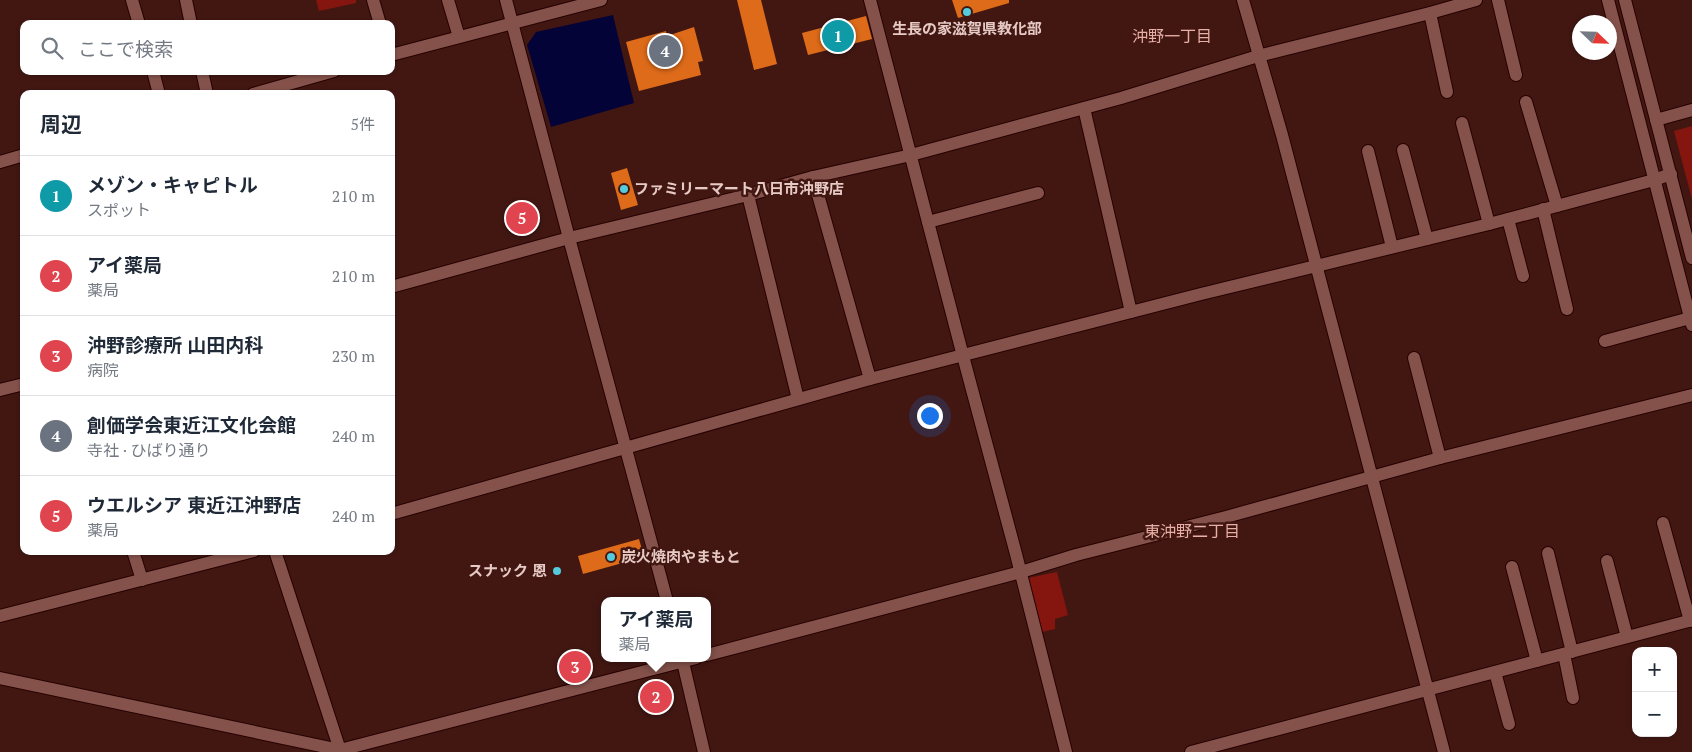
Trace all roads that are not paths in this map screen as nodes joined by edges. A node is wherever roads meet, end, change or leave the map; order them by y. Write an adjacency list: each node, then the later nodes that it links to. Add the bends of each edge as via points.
1 (132, 0): 14 (street)
2 (186, 0): 15 (street)
3 (373, 0): 16 (street)
4 (448, 0): 18 (street)
5 (506, 0): 17 (street)
6 (601, 0): 17 (street)
7 (870, 0): 36 (street)
8 (1244, 0): 20 (street)
9 (1498, 0): 24 (street)
10 (1608, 0): 41 (street)
11 (1625, 0): 32 (street)
12 (1469, 1): 13 (street)
13 (1430, 14): 20 (street); 28 (street)
14 (138, 20)
15 (190, 20)
16 (379, 20)
17 (513, 22): 18 (street); 49 (street)
18 (459, 37): 19 (street)
19 (395, 54)
20 (1258, 56): 30 (street); 53 (street)
21 (154, 75): 25 (street)
22 (203, 75): 26 (street)
23 (320, 75): 27 (street)
24 (1516, 75)
25 (158, 90)
26 (206, 90)
27 (267, 90)
28 (1447, 92)
29 (1526, 102): 44 (street)
30 (1084, 108): 36 (street); 57 (street)
31 (1692, 110): 32 (street)
32 (1656, 120): 39 (street)
33 (1462, 123): 48 (street)
34 (1403, 150): 50 (street)
35 (1368, 152): 51 (street)
36 (911, 155): 40 (street); 47 (street)
37 (20, 158): 38 (street)
38 (0, 162)
39 (1671, 174): 41 (street); 52 (street)
40 (814, 177): 43 (street); 62 (street)
41 (1654, 180): 44 (street); 58 (street)
42 (1038, 193): 47 (street)
43 (748, 194): 49 (street); 66 (street)
44 (1557, 206): 45 (street)
45 (1543, 209): 46 (street); 56 (street)
46 (1508, 219): 48 (street); 54 (street)
47 (928, 222): 60 (street)
48 (1489, 224): 50 (street)
49 (569, 238): 55 (street); 67 (street)
50 (1427, 239): 51 (street)
51 (1392, 247): 53 (street)
52 (1692, 258)
53 (1317, 266): 57 (street); 69 (street)
54 (1523, 276)
55 (395, 286)
56 (1567, 309)
57 (1131, 312): 60 (street)
58 (1691, 322): 59 (street)
59 (1605, 341)
60 (962, 356): 62 (street); 78 (street)
61 (1414, 358): 68 (street)
62 (870, 379): 66 (street)
63 (20, 385): 64 (street)
64 (0, 390)
65 (1692, 395): 68 (street)
66 (798, 400): 67 (street)
67 (626, 449): 70 (street); 80 (street)
68 (1440, 458): 69 (street)
69 (1371, 478): 78 (street); 91 (street)
70 (395, 513)
71 (1663, 523): 82 (street)
72 (1548, 553): 84 (street)
73 (135, 555): 79 (street)
74 (239, 555): 79 (street)
75 (276, 555): 94 (street)
76 (1607, 561): 83 (street)
77 (1512, 567): 86 (street)
78 (1021, 572): 85 (street); 96 (street)
79 (142, 580): 81 (street)
80 (666, 597)
81 (0, 616)
82 (1691, 621): 83 (street)
83 (1627, 637): 84 (street)
84 (1568, 653): 86 (street); 92 (street)
85 (711, 654)
86 (1537, 661): 89 (street)
87 (675, 662): 94 (street)
88 (683, 662): 95 (street)
89 (1495, 672): 91 (street); 93 (street)
90 (0, 678): 94 (street)
91 (1428, 690): 97 (street); 98 (street)
92 (1573, 698)
93 (1509, 724)
94 (340, 750)
95 (704, 752)
96 (1066, 752)
97 (1191, 752)
98 (1444, 752)

